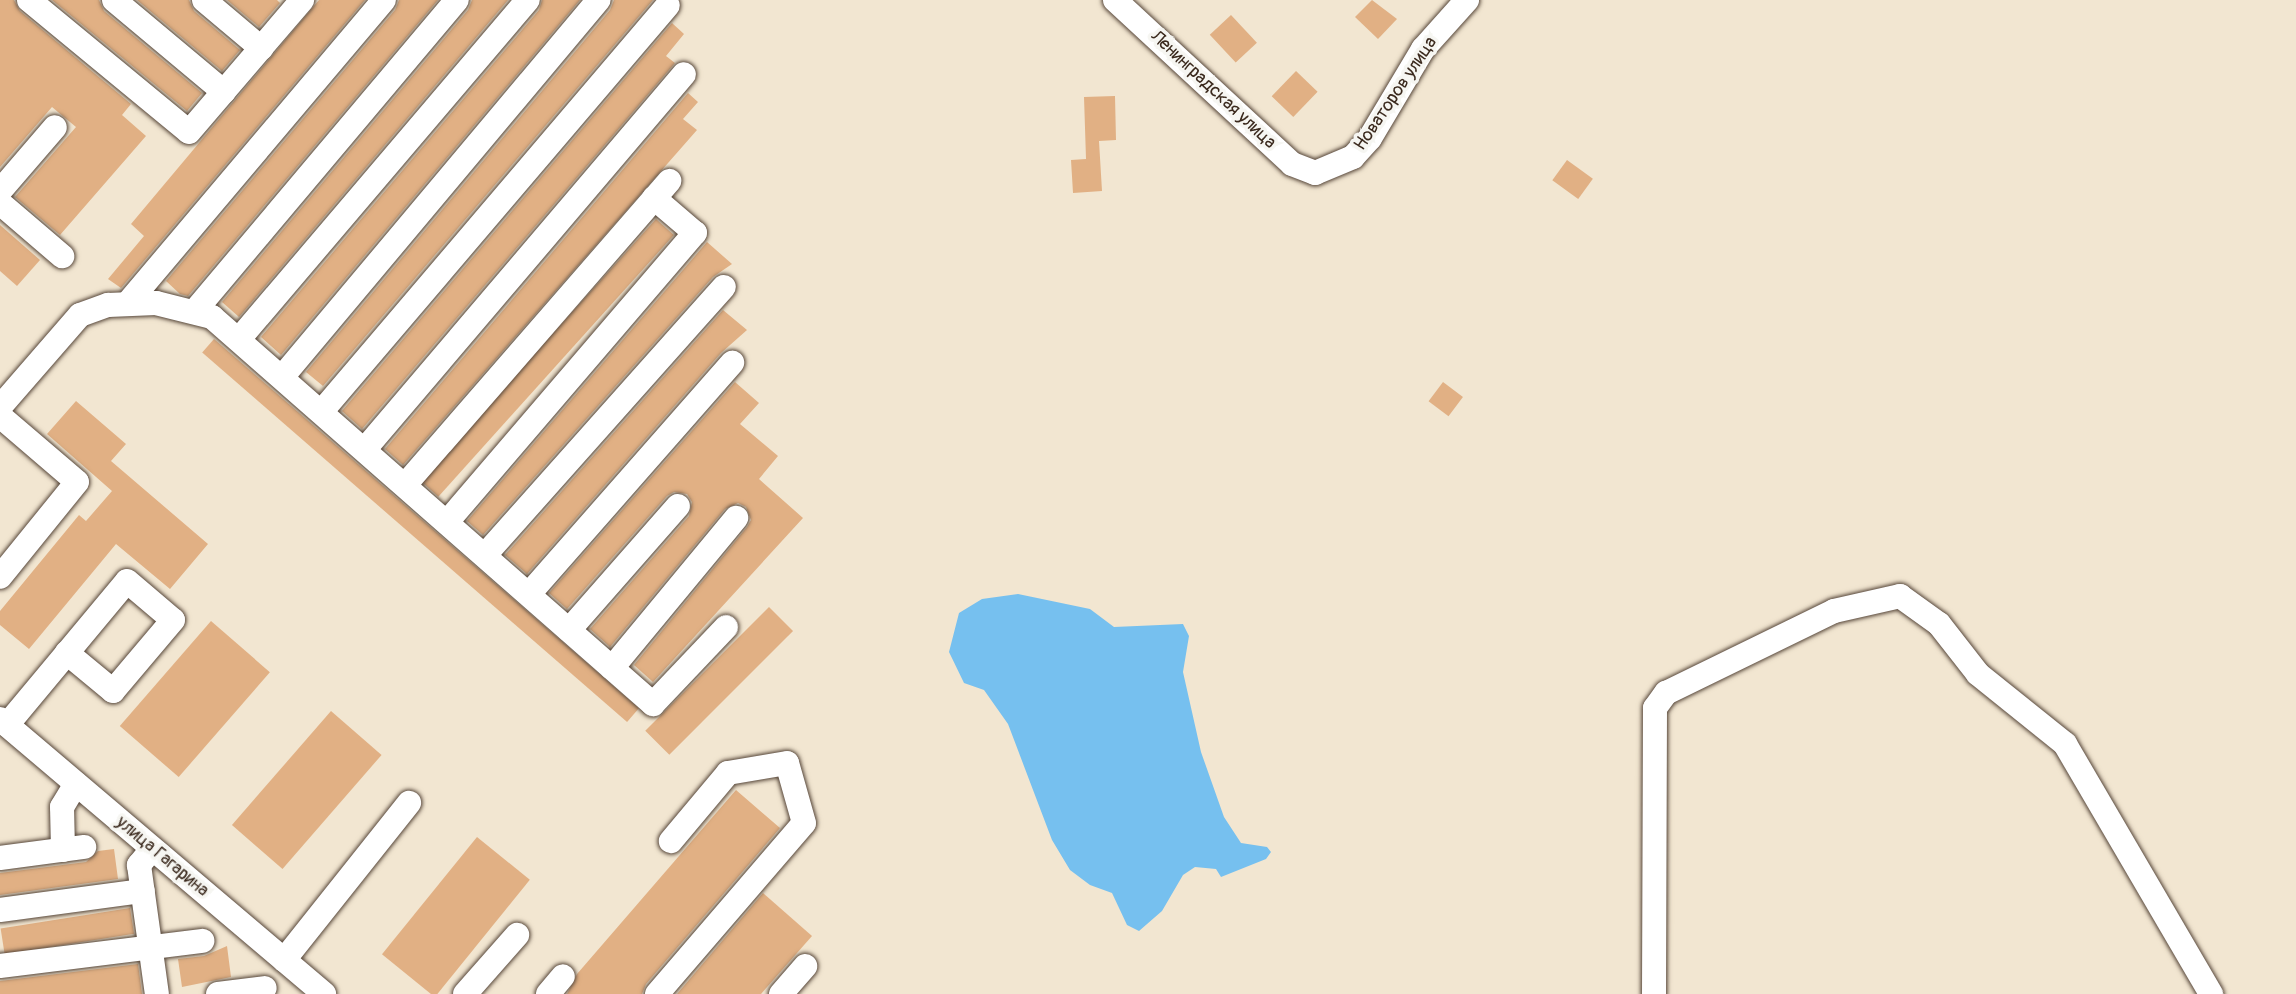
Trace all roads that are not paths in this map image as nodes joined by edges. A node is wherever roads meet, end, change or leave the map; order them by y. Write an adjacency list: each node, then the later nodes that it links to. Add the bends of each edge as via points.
1 (29, 0): 14 (street, via 189,132)
2 (114, 0): 14 (street)
3 (204, 0): 12 (street)
4 (384, 0): 21 (street)
5 (457, 0): 22 (street)
6 (528, 0): 23 (street)
7 (599, 0): 25 (street)
8 (1115, 0): 16 (street, Ленинградская улица, via 1292,164)
9 (1466, 0): 16 (street, Новаторов улица, via 1423,49 1370,138 1353,157)
10 (297, 2): 12 (street)
11 (668, 5): 27 (street)
12 (261, 48): 14 (street)
13 (684, 74): 29 (street)
14 (223, 92)
15 (55, 127): 17 (street)
16 (1315, 173)
17 (0, 191)
18 (0, 204): 19 (street)
19 (62, 256)
20 (723, 287): 34 (street)
21 (127, 304): 22 (street, via 156,303); 26 (street, via 80,315)
22 (194, 312): 23 (street, via 212,317)
23 (240, 338): 25 (street)
24 (732, 363): 36 (street)
25 (283, 376): 27 (street)
26 (0, 407)
27 (322, 411): 29 (street)
28 (0, 416): 35 (street, via 77,481)
29 (365, 449): 30 (street)
30 (405, 485): 33 (street); 33 (street, via 662,190 695,233)
31 (678, 506): 38 (street)
32 (736, 519): 40 (street)
33 (447, 522): 34 (street)
34 (485, 555): 36 (street)
35 (0, 577)
36 (529, 594): 38 (street)
37 (726, 627): 40 (street, via 653,704)
38 (569, 630): 40 (street)
39 (67, 653): 41 (street)
40 (612, 668)
41 (4, 722): 42 (street, улица Гагарина)
42 (76, 783): 45 (street, улица Гагарина); 46 (street, via 62,807 74,848)
43 (409, 803): 52 (street)
44 (671, 841): 60 (street, via 728,773 787,764 804,823)
45 (152, 849): 47 (street, via 139,865); 52 (street, улица Гагарина)
46 (0, 858)
47 (143, 891): 48 (street); 51 (street)
48 (0, 910)
49 (517, 935): 59 (street)
50 (202, 941): 51 (street)
51 (151, 946): 53 (street); 56 (street)
52 (284, 960): 58 (street, улица Гагарина)
53 (0, 966)
54 (805, 966): 61 (street)
55 (265, 988): 57 (street)
56 (156, 994)
57 (218, 994)
58 (324, 994)
59 (465, 994)
60 (657, 994)
61 (781, 994)
62 (1654, 994): 63 (street, via 1656,708 1666,693 1834,611 1900,596 1939,624 1978,674 2064,744)
63 (2211, 994)

